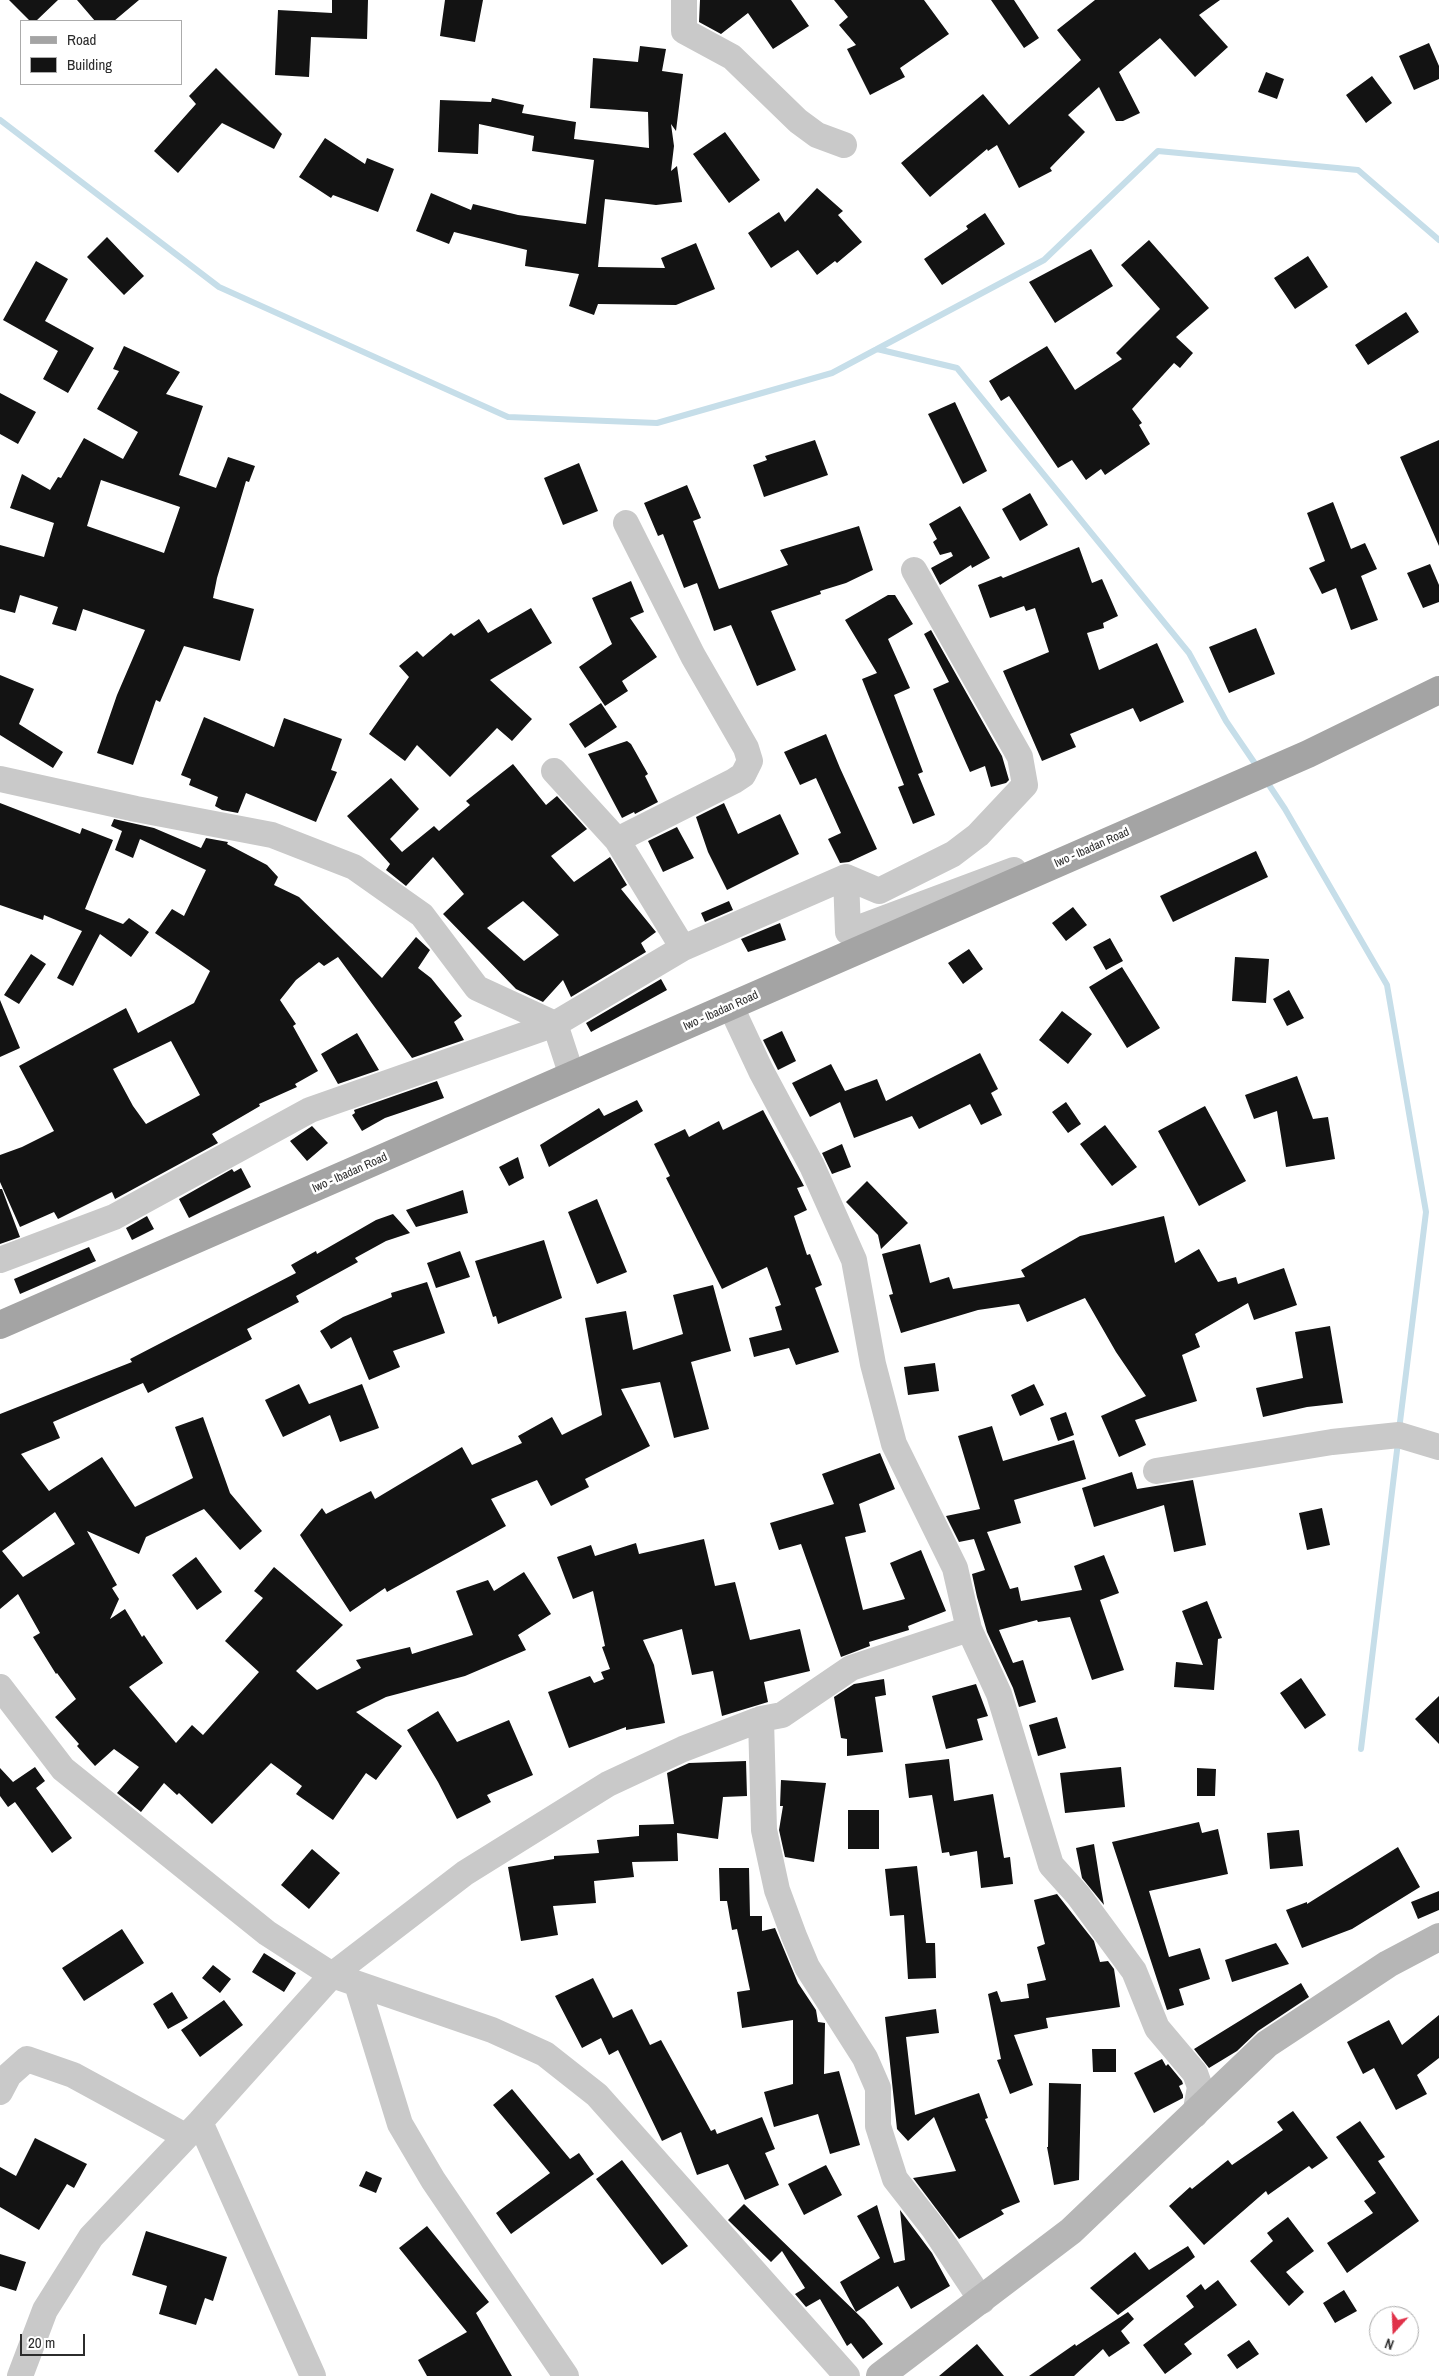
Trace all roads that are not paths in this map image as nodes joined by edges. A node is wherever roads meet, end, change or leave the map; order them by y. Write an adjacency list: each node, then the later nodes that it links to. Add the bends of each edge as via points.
1 (684, 0): 2 (street, via 684,32 732,57 798,121 817,135)
2 (844, 145)
3 (626, 523): 9 (street, via 750,761 743,775)
4 (914, 570): 10 (street, via 1020,757 1024,785 978,835 953,854 879,891)
5 (1439, 690): 8 (main road, Iwo - Ibadan Road, via 1308,754)
6 (554, 771): 9 (street)
7 (0, 778): 13 (street, via 136,809 272,834 354,867 422,915 477,988)
8 (1220, 792): 10 (street, via 848,932); 12 (main road, Iwo - Ibadan Road)
9 (617, 840): 11 (street)
10 (846, 878): 11 (street)
11 (683, 948): 13 (street)
12 (731, 1007): 14 (main road, Iwo - Ibadan Road); 19 (street, via 812,1166 854,1260 874,1364 894,1444 955,1568)
13 (555, 1024): 14 (street); 15 (street, via 310,1110 114,1216)
14 (572, 1076): 16 (main road, Iwo - Ibadan Road)
15 (0, 1260)
16 (0, 1325)
17 (1439, 1447): 18 (street, via 1398,1435 1332,1442)
18 (1156, 1471)
19 (969, 1629): 21 (street, via 851,1668 782,1714); 26 (street, via 999,1694 1051,1864 1134,1971 1157,2028 1195,2073 1200,2087)
20 (0, 1687): 23 (street, via 64,1769 267,1933)
21 (761, 1719): 23 (street, via 683,1749 608,1784 465,1873); 28 (street, via 764,1830 777,1890 794,1936 808,1967 865,2058 878,2088 878,2126 895,2179)
22 (1439, 1937): 26 (street, via 1388,1964 1267,2044)
23 (332, 1975): 24 (street); 27 (street)
24 (357, 1984): 32 (street, via 400,2124 433,2180); 33 (street, via 492,2030 546,2054 597,2095)
25 (0, 2092): 27 (street, via 9,2075 27,2059 73,2075)
26 (1195, 2115): 28 (street, via 1071,2230)
27 (192, 2129): 30 (street, via 91,2237 45,2310); 31 (street)
28 (982, 2300): 29 (street)
29 (888, 2374)
30 (20, 2376)
31 (313, 2376)
32 (566, 2376)
33 (847, 2376)

